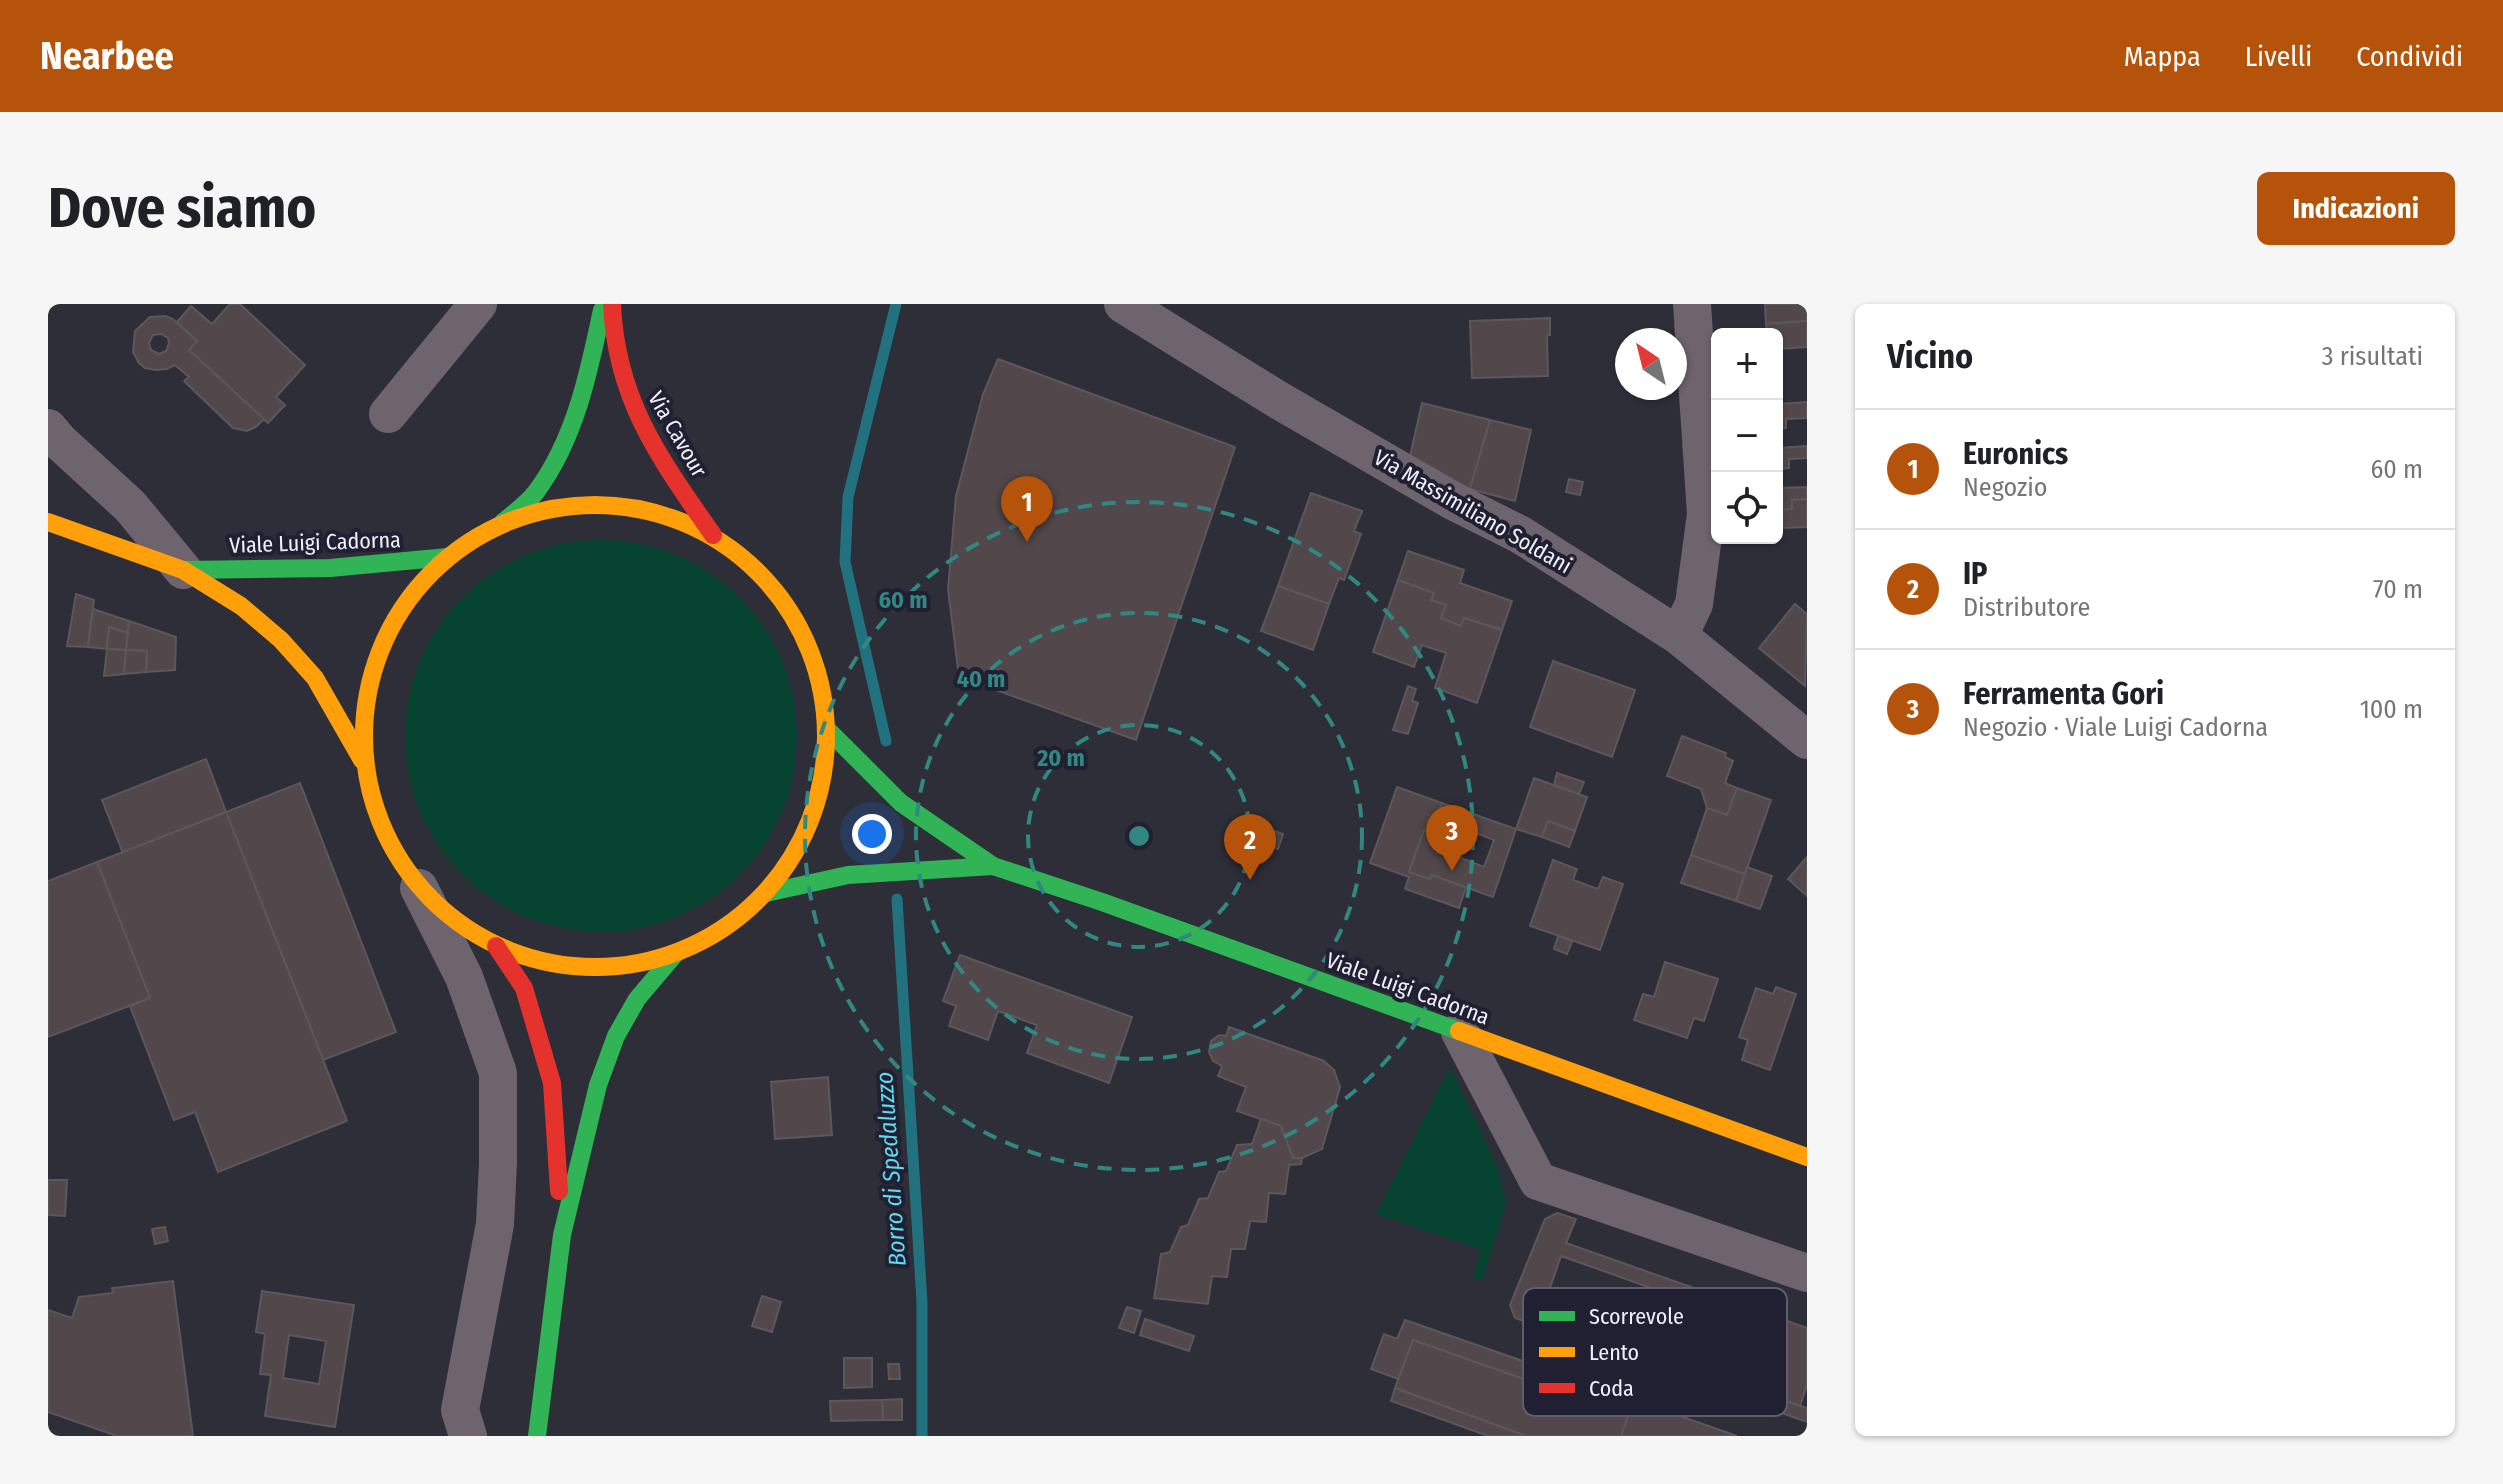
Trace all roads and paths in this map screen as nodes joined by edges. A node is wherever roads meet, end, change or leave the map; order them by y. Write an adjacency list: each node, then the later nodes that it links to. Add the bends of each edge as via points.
1 (478, 304): 6 (street)
2 (603, 304): 9 (main road, via 590,363 559,454 534,495)
3 (612, 304): 10 (main road, Via Cavour, via 611,332 630,403)
4 (1123, 304): 13 (street, Via Massimiliano Soldani, via 1280,401 1521,535)
5 (1692, 304): 13 (street, via 1706,514 1694,604)
6 (388, 414)
7 (48, 428): 12 (street, via 130,506)
8 (48, 522): 12 (main road, Viale Luigi Cadorna)
9 (499, 525): 10 (main road, via 552,508 607,504 662,513); 11 (main road)
10 (713, 535): 14 (main road, via 759,571 795,618 819,672)
11 (448, 557): 12 (main road, Viale Luigi Cadorna, via 330,568); 16 (main road, via 407,599 379,650 364,707)
12 (183, 570): 16 (main road, Viale Luigi Cadorna, via 241,606 281,640 315,678)
13 (1679, 636): 15 (street, Via Massimiliano Soldani)
14 (828, 730): 17 (main road, Viale Luigi Cadorna, via 901,803); 19 (main road, via 821,789 800,845)
15 (1807, 740)
16 (364, 765): 18 (main road, via 383,831)
17 (993, 866): 19 (main road, Viale Luigi Cadorna, via 848,875); 22 (main road, Viale Luigi Cadorna)
18 (419, 888): 20 (main road, via 455,921); 26 (street, via 464,977 498,1073 495,1224 460,1410)
19 (766, 893): 21 (main road, via 724,928)
20 (496, 946): 21 (main road, via 555,964 616,967); 24 (main road, via 524,988 552,1083)
21 (676, 953): 24 (main road, via 637,999 616,1036 598,1085)
22 (1460, 1032): 23 (main road, Viale Luigi Cadorna); 25 (street, via 1538,1181)
23 (1807, 1157)
24 (562, 1235): 27 (main road)
25 (1807, 1273)
26 (468, 1436)
27 (537, 1436)

